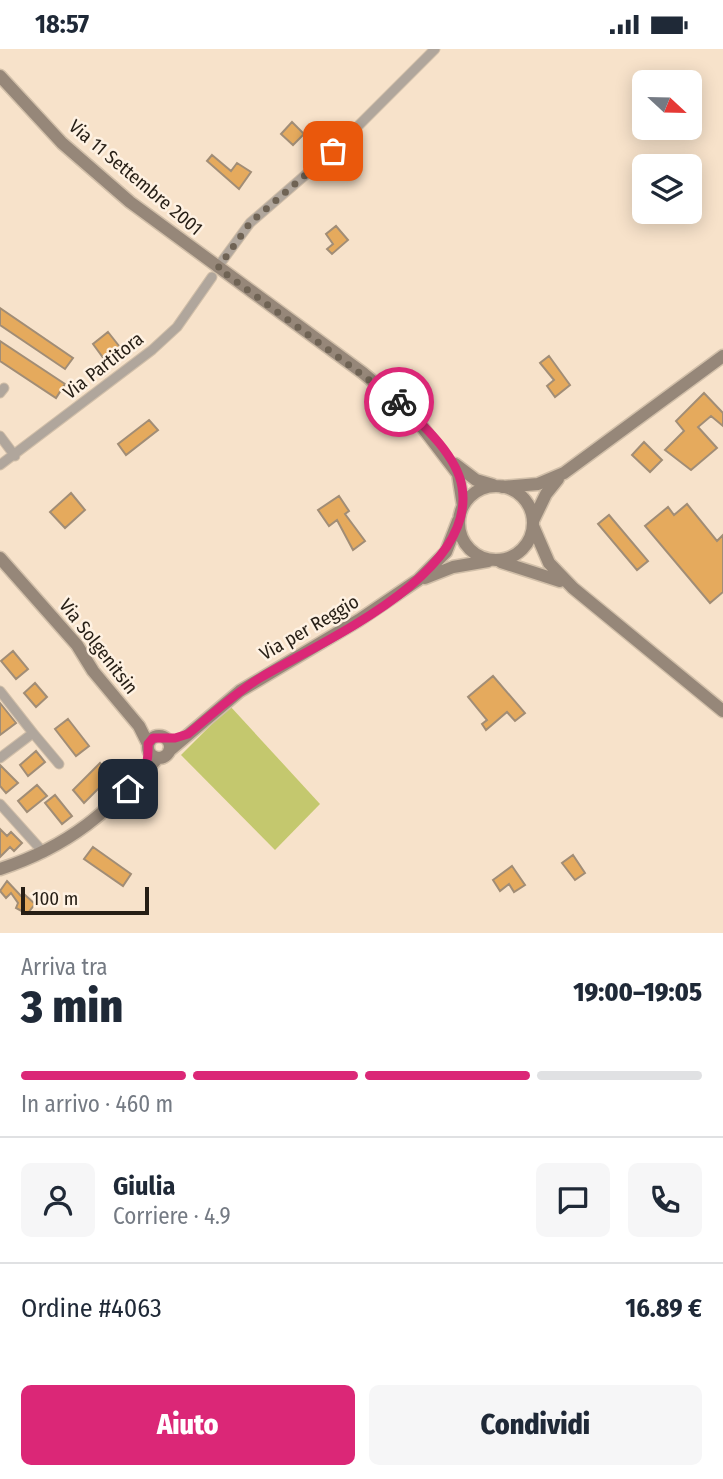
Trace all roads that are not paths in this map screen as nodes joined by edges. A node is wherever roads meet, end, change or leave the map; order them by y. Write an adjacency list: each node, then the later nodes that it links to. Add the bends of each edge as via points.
1 (435, 49): 3 (street, Via Partitora, via 333,151 250,223)
2 (0, 76): 3 (main road, Via 11 Settembre 2001, via 84,163)
3 (215, 272): 6 (street, Via Partitora, via 177,327 152,350); 7 (main road, Via 11 Settembre 2001, via 393,397)
4 (723, 356): 9 (main road)
5 (0, 436): 6 (street)
6 (15, 456): 8 (street, Via Partitora)
7 (449, 459): 10 (main road, Via 11 Settembre 2001, via 471,477); 11 (main road, Via 11 Settembre 2001, via 462,484)
8 (0, 465)
9 (564, 473): 10 (main road, via 538,484); 13 (main road, via 546,494)
10 (500, 486): 11 (main road, via 480,490); 13 (main road, Via 11 Settembre 2001, via 527,502)
11 (463, 506): 12 (main road)
12 (458, 521): 15 (main road, Via 11 Settembre 2001, via 469,550); 16 (main road, Via per Reggio, via 446,552)
13 (533, 524): 15 (main road, via 522,550); 17 (main road, Via 11 Settembre 2001, via 549,563)
14 (0, 558): 21 (main road, Via Solgenitsin, via 62,626 93,671)
15 (494, 561): 16 (main road, Via per Reggio, via 453,567); 17 (main road, Via 11 Settembre 2001, via 544,573)
16 (418, 580): 21 (main road, Via per Reggio, via 258,679 188,734)
17 (573, 588): 19 (main road, Via 11 Settembre 2001)
18 (0, 691): 20 (street)
19 (723, 711)
20 (33, 733): 22 (street); 23 (street)
21 (158, 747): 25 (main road, Via per Reggio, via 145,773 79,832)
22 (0, 758)
23 (58, 764)
24 (0, 804): 25 (street)
25 (44, 853): 26 (main road, Via per Reggio)
26 (0, 869)

